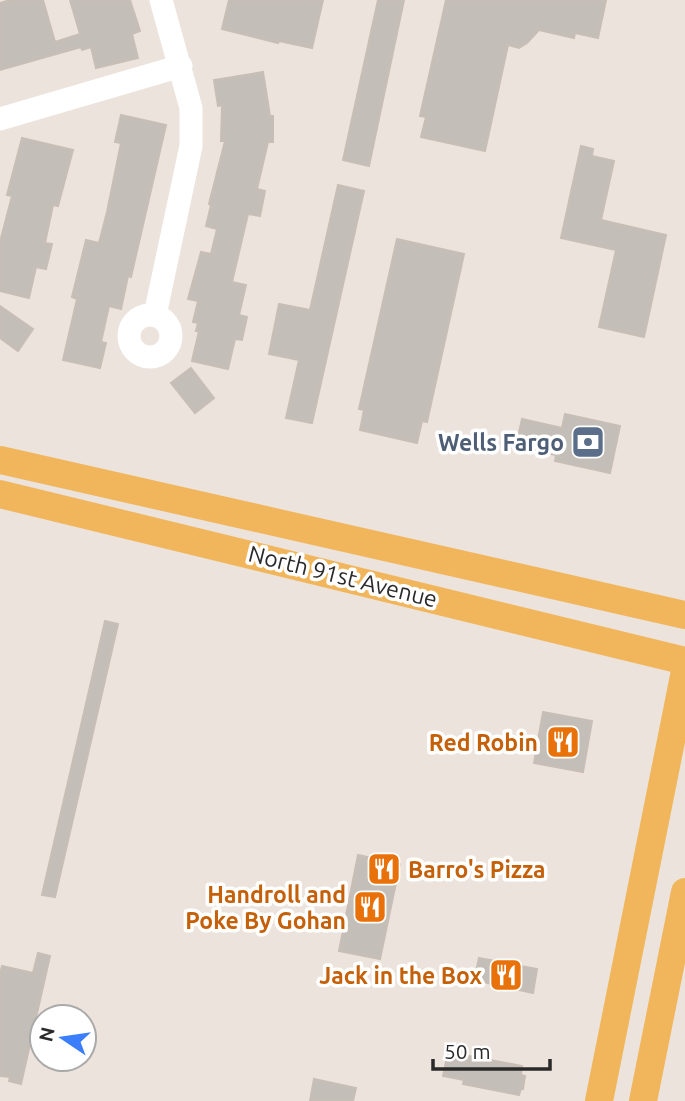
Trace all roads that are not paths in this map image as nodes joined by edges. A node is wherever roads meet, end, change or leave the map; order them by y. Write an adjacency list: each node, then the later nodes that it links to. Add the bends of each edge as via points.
1 (162, 0): 2 (street)
2 (181, 66): 3 (street); 4 (street, via 191,108 191,146)
3 (0, 119)
4 (155, 315)
5 (0, 460): 7 (main road, North 91st Avenue)
6 (0, 494): 8 (main road, North 91st Avenue)
7 (255, 519): 8 (main road); 9 (main road, North 91st Avenue)
8 (246, 553): 10 (main road, North 91st Avenue)
9 (685, 615)
10 (685, 661)
11 (685, 671): 13 (main road)
12 (685, 892): 16 (main road)
13 (611, 1046): 14 (main road); 15 (main road, via 626,1054)
14 (599, 1101)
15 (619, 1101)
16 (643, 1101)

